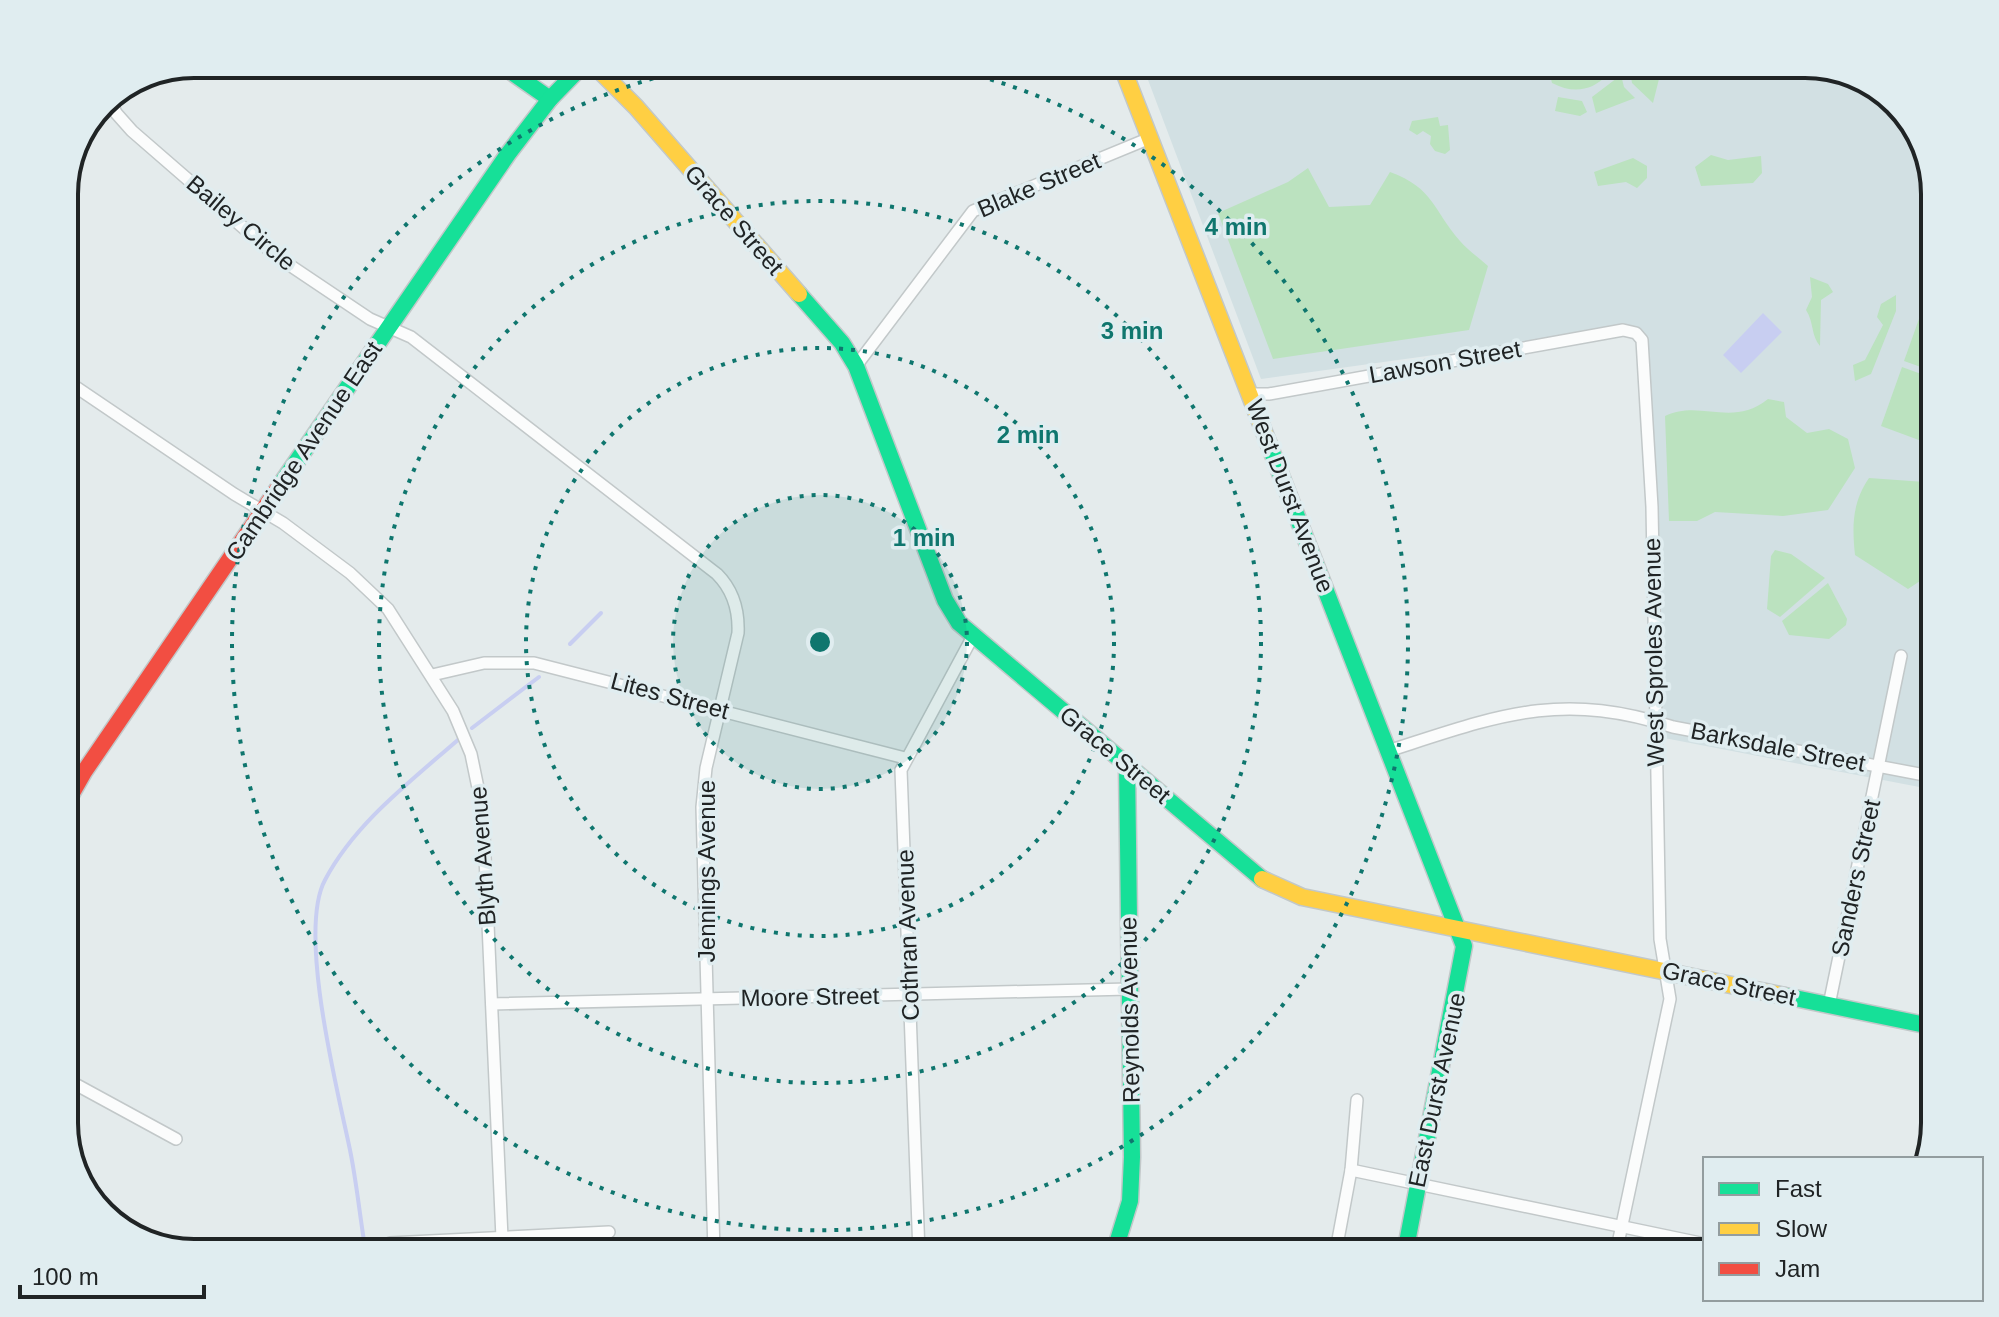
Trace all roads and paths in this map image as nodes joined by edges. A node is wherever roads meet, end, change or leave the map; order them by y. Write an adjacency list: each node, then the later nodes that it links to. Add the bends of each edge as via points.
1 (520, 78): 5 (main road)
2 (570, 78): 5 (main road, Cambridge Avenue East)
3 (607, 78): 10 (main road, Grace Street, via 842,343)
4 (1126, 78): 7 (main road, West Durst Avenue)
5 (550, 99): 8 (main road, Cambridge Avenue East)
6 (115, 110): 8 (street, Bailey Circle, via 132,131 276,256)
7 (1150, 138): 10 (street, Blake Street, via 973,211); 12 (main road, West Durst Avenue)
8 (390, 327): 13 (main road, Cambridge Avenue East); 17 (street, Jennings Avenue, via 411,337 722,578 739,626)
9 (1639, 335): 12 (street, Lawson Street, via 1623,330); 18 (street, West Sproles Avenue, via 1644,346 1652,507)
10 (856, 366): 14 (main road, Grace Street, via 945,600)
11 (78, 388): 13 (street, Blyth Avenue)
12 (1250, 394): 19 (main road, West Durst Avenue)
13 (263, 511): 16 (street, Blyth Avenue, via 373,593 401,625); 24 (main road, Cambridge Avenue East)
14 (973, 636): 20 (street, Cothran Avenue); 21 (main road, Grace Street)
15 (1901, 656): 22 (street, Sanders Street)
16 (432, 675): 17 (street, Lites Street, via 484,663 534,663); 32 (street, Blyth Avenue, via 462,731 481,792)
17 (720, 710): 20 (street, Lites Street); 31 (street, Jennings Avenue, via 702,807)
18 (1654, 721): 19 (street, Barksdale Street, via 1597,708 1523,711); 22 (street, Barksdale Street); 28 (street, West Sproles Avenue)
19 (1388, 751): 27 (main road, West Durst Avenue)
20 (905, 758): 30 (street, Cothran Avenue, via 901,770)
21 (1127, 764): 27 (main road, Grace Street, via 1277,888); 29 (main road, Reynolds Avenue)
22 (1879, 766): 25 (street, Barksdale Street); 33 (street, Sanders Street)
23 (78, 769): 24 (street)
24 (84, 772): 26 (main road, Cambridge Avenue East)
25 (1921, 774)
26 (78, 782)
27 (1459, 928): 28 (main road, Grace Street); 39 (main road, East Durst Avenue, via 1463,961)
28 (1664, 970): 33 (main road, Grace Street); 40 (street, West Sproles Avenue, via 1670,999)
29 (1129, 989): 30 (street, Moore Street); 46 (main road, Reynolds Avenue, via 1130,1201)
30 (909, 994): 31 (street, Moore Street); 45 (street, Cothran Avenue)
31 (707, 999): 32 (street, Moore Street); 44 (street, Jennings Avenue)
32 (492, 1004): 42 (street, Blyth Avenue)
33 (1829, 1005): 34 (main road, Grace Street)
34 (1921, 1024)
35 (78, 1086): 37 (street)
36 (1357, 1100): 38 (street)
37 (176, 1139)
38 (1351, 1170): 39 (street); 47 (street)
39 (1418, 1182): 40 (street); 48 (main road, East Durst Avenue)
40 (1623, 1226): 49 (street, West Sproles Avenue); 50 (street)
41 (609, 1232): 42 (street)
42 (502, 1238): 43 (street)
43 (480, 1239)
44 (714, 1239)
45 (918, 1239)
46 (1118, 1239)
47 (1338, 1239)
48 (1408, 1239)
49 (1620, 1239)
50 (1682, 1239)

